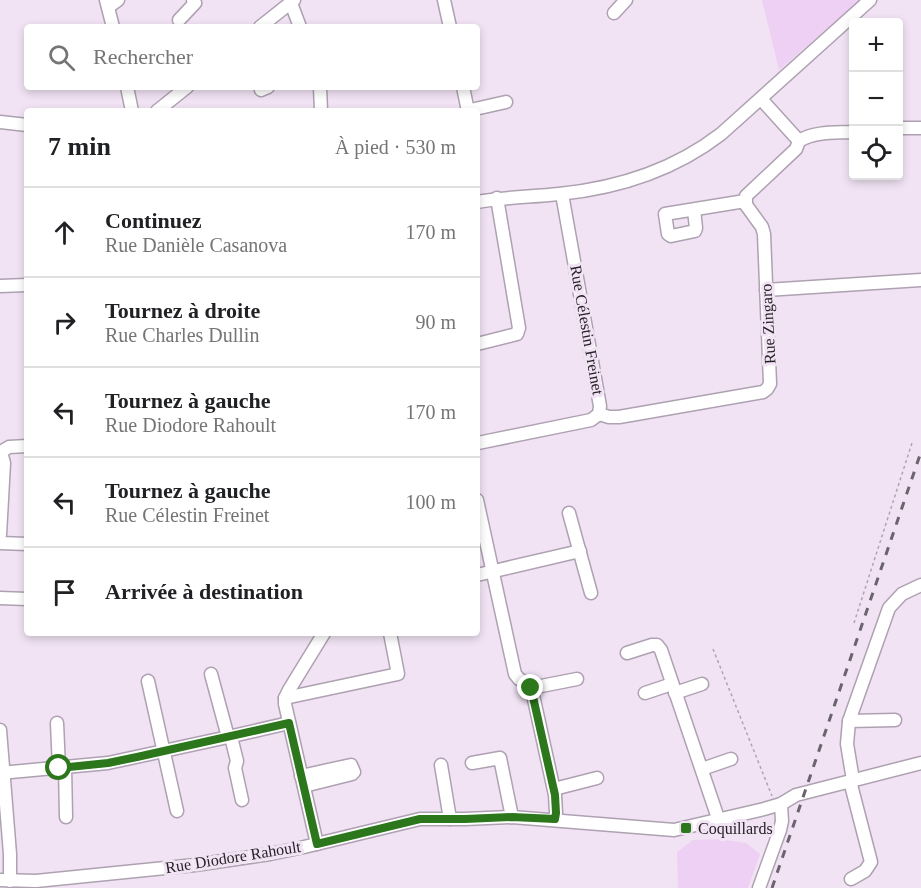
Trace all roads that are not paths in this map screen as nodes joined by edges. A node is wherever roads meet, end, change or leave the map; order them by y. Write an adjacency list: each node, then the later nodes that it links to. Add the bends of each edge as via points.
1 (193, 0): 8 (street, via 195,3)
2 (444, 0): 12 (street)
3 (626, 0): 7 (street)
4 (870, 0): 17 (street)
5 (111, 2): 9 (street)
6 (293, 2): 10 (street); 11 (street)
7 (615, 13)
8 (179, 20)
9 (113, 24)
10 (264, 24)
11 (299, 24)
12 (449, 24)
13 (128, 90): 19 (street)
14 (183, 90): 20 (street)
15 (320, 90): 21 (street)
16 (464, 90): 22 (street)
17 (761, 99): 29 (street); 30 (street, via 704,147 662,170 607,187)
18 (506, 102): 23 (street)
19 (131, 108)
20 (161, 108)
21 (321, 108)
22 (466, 108)
23 (480, 108)
24 (0, 122): 25 (street)
25 (24, 125)
26 (903, 128): 27 (street)
27 (921, 128)
28 (849, 132): 29 (street, via 816,134)
29 (799, 141): 33 (street, via 796,149)
30 (562, 194): 31 (street); 40 (street, Rue Célestin Freinet)
31 (497, 198): 32 (street); 39 (street, via 519,328 517,334)
32 (480, 201)
33 (745, 201): 34 (street); 38 (street, Rue Zingaro, via 764,234)
34 (694, 210)
35 (921, 280): 38 (street)
36 (24, 285): 37 (street)
37 (0, 286)
38 (766, 290): 40 (street, Rue Zingaro, via 770,384 763,392 619,417)
39 (480, 343)
40 (599, 414): 41 (street, Rue Célestin Freinet, via 591,420)
41 (480, 445)
42 (24, 447): 43 (street, via 9,447)
43 (0, 452): 46 (street, via 4,463)
44 (569, 513): 49 (street)
45 (480, 514): 50 (street)
46 (0, 535)
47 (0, 543): 48 (street)
48 (24, 544)
49 (580, 551): 50 (street); 53 (street)
50 (492, 572): 51 (street); 63 (street, via 515,674)
51 (480, 574)
52 (921, 585): 68 (street, via 902,594 889,608)
53 (591, 593)
54 (0, 598): 55 (street)
55 (24, 599)
56 (322, 636): 66 (street)
57 (391, 636): 66 (street, via 398,674)
58 (627, 652): 64 (street, via 657,645)
59 (211, 674): 72 (street)
60 (578, 679): 63 (street)
61 (148, 681): 73 (street)
62 (702, 684): 64 (street)
63 (531, 688): 83 (street)
64 (674, 688): 65 (street); 79 (street)
65 (645, 693)
66 (285, 698): 70 (street)
67 (895, 720): 68 (street)
68 (849, 721): 82 (street)
69 (57, 723): 78 (street)
70 (289, 723): 72 (street); 92 (street)
71 (0, 730): 80 (street)
72 (230, 737): 73 (street); 84 (street)
73 (163, 752): 78 (street); 86 (street)
74 (731, 759): 79 (street)
75 (472, 763): 88 (street, via 500,758)
76 (921, 763): 82 (street, Rue Diodore Rahoult)
77 (441, 765): 89 (street)
78 (62, 768): 80 (street); 87 (street)
79 (702, 770): 91 (street)
80 (2, 772): 94 (street, via 10,854)
81 (597, 778): 83 (street)
82 (851, 780): 85 (street, Rue Diodore Rahoult, via 796,795); 93 (street, via 871,862)
83 (554, 789): 90 (street)
84 (242, 800)
85 (778, 805): 91 (street, Rue Diodore Rahoult); 95 (street, via 780,830)
86 (177, 811)
87 (66, 816)
88 (512, 817): 89 (street, Rue Diodore Rahoult); 90 (street, Rue Diodore Rahoult)
89 (450, 819): 92 (street, Rue Diodore Rahoult, via 420,819)
90 (555, 819): 91 (street, Rue Diodore Rahoult, via 662,830)
91 (719, 821)
92 (317, 844): 94 (street, Rue Diodore Rahoult, via 195,865 36,881)
93 (851, 879)
94 (5, 880)
95 (759, 888)

